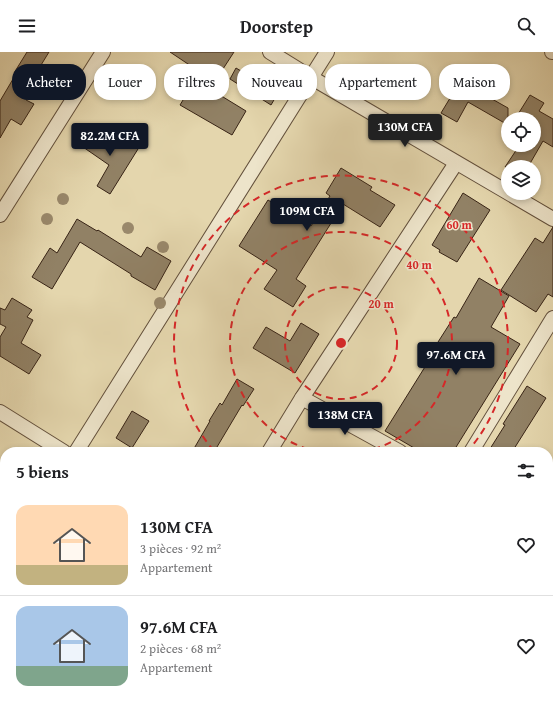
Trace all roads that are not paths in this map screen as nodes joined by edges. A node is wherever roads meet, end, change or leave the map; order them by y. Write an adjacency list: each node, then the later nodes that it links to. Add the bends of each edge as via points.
1 (102, 52): 9 (street)
2 (270, 52): 4 (street)
3 (327, 52): 5 (street)
4 (289, 64)
5 (317, 69)
6 (317, 81): 8 (street)
7 (298, 100): 15 (street)
8 (456, 163): 10 (street); 12 (street)
9 (0, 215)
10 (553, 219)
11 (553, 318): 18 (street)
12 (302, 398): 16 (street); 17 (street)
13 (0, 412): 14 (street)
14 (56, 447)
15 (79, 447)
16 (272, 447)
17 (391, 447)
18 (474, 447)

